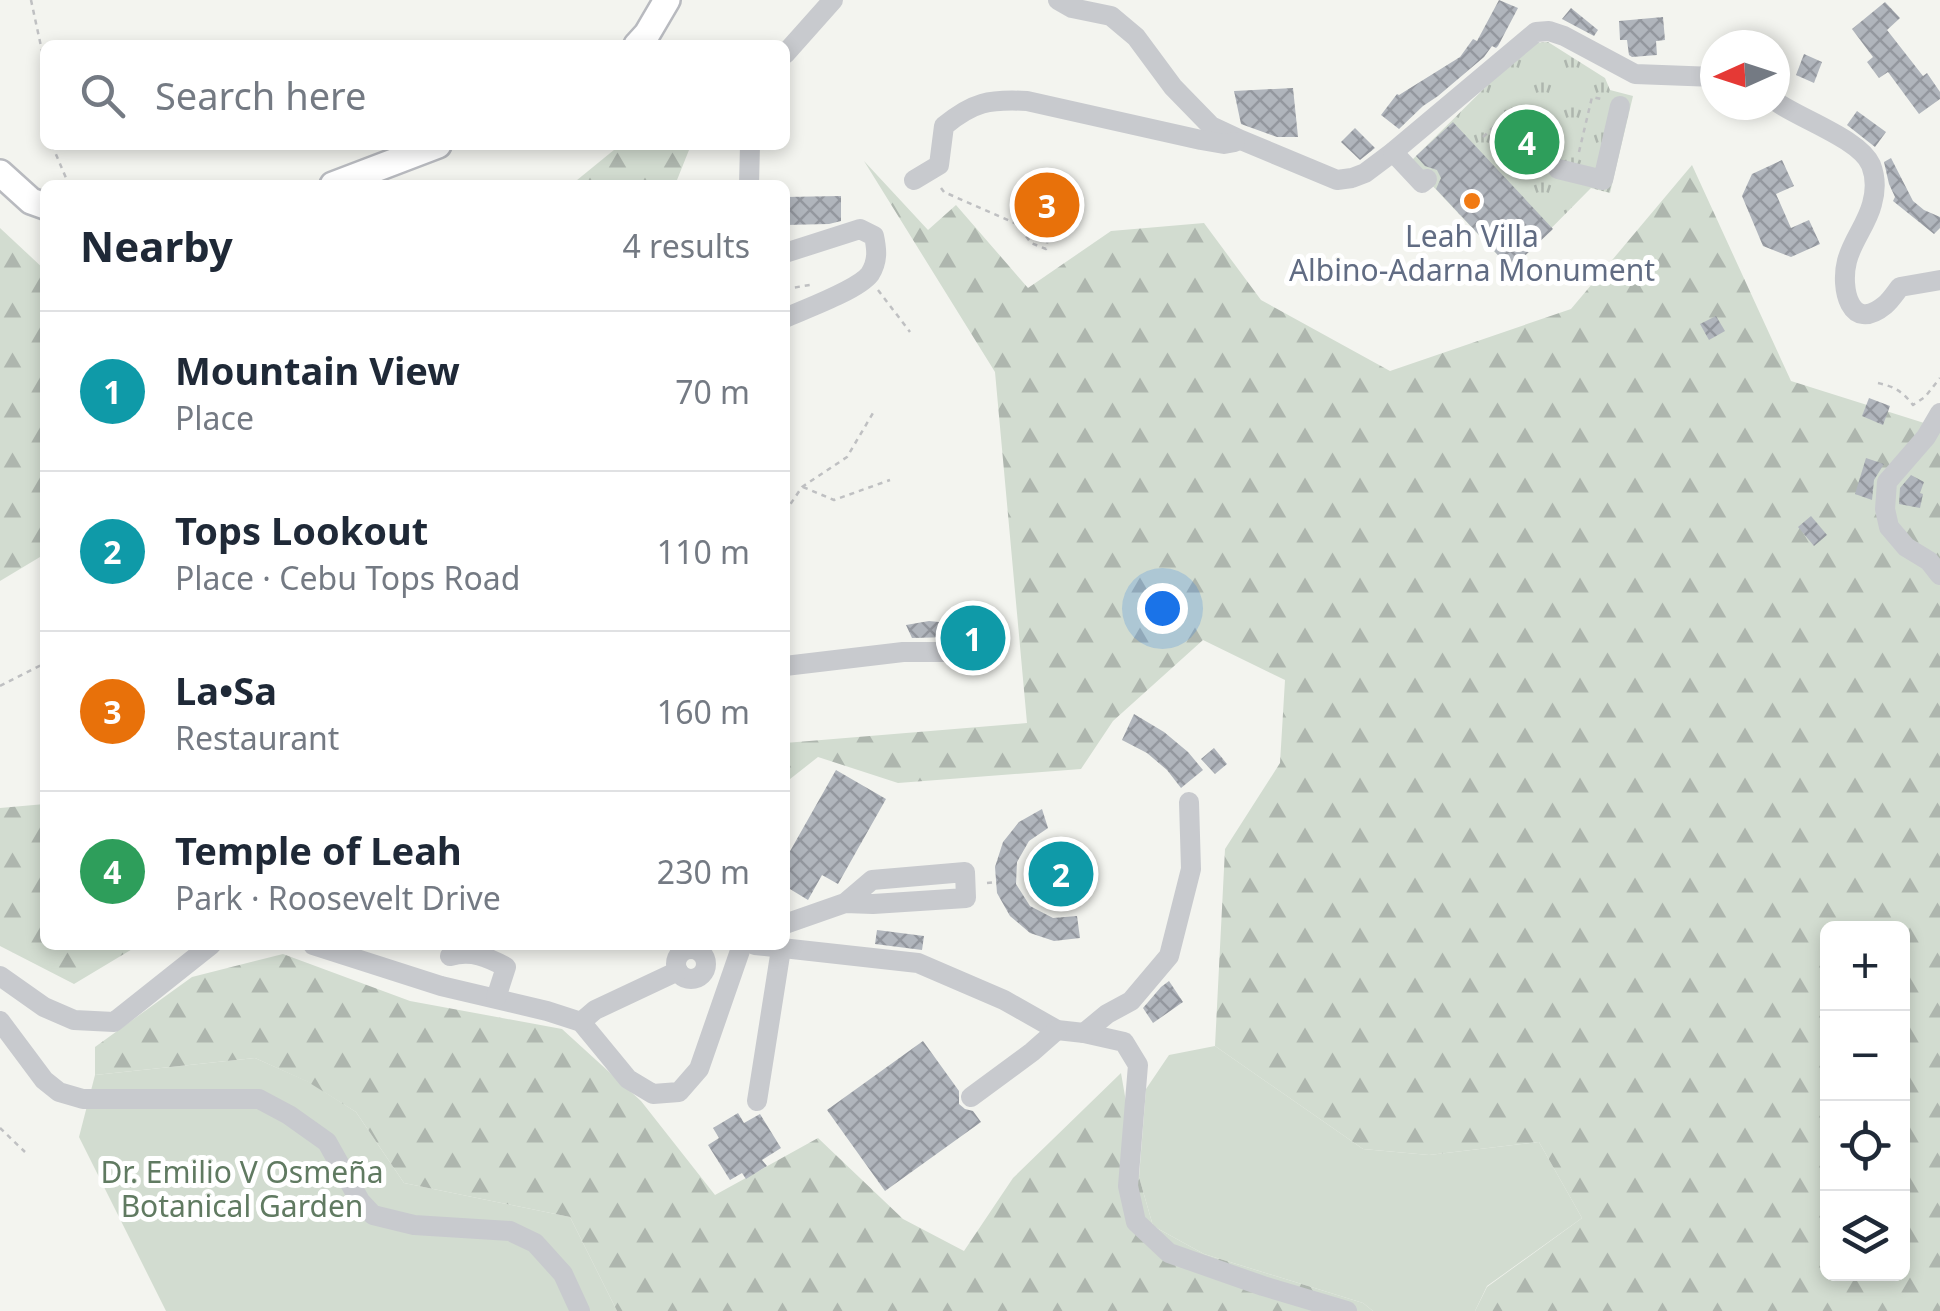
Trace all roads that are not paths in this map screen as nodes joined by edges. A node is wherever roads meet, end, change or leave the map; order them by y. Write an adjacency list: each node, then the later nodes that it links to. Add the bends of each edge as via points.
1 (667, 0): 4 (main road)
2 (833, 0): 5 (street)
3 (1058, 0): 9 (street, via 1111,16 1192,109)
4 (642, 40)
5 (790, 48)
6 (1635, 74): 7 (street); 12 (street, via 1564,36 1536,32); 13 (street, via 1617,100 1603,180)
7 (1700, 76)
8 (1790, 111): 21 (street, via 1848,141 1871,164 1873,202 1844,278 1853,310 1874,311 1900,287)
9 (1241, 140): 12 (street, via 1337,180 1366,173); 15 (street, via 1200,140 1002,99 980,102 944,126 939,165)
10 (425, 150): 17 (main road)
11 (750, 150): 18 (street)
12 (1393, 152): 16 (street, via 1422,183)
13 (1566, 171)
14 (0, 173): 19 (main road)
15 (920, 176)
16 (1426, 179)
17 (346, 180)
18 (749, 180)
19 (40, 204)
20 (790, 251): 22 (street, via 860,229 874,236 878,255 868,276)
21 (1940, 280)
22 (790, 316)
23 (1940, 413): 24 (street, via 1887,482 1884,509 1889,527)
24 (1940, 576)
25 (954, 652): 26 (street)
26 (790, 665)
27 (1189, 802): 43 (street, via 1190,868 1169,956 1131,1001)
28 (845, 903): 28 (street, via 966,898 965,872 872,880); 29 (street)
29 (790, 922)
30 (205, 950): 38 (street, via 114,1022 74,1020 44,1008)
31 (328, 950): 39 (street)
32 (695, 950): 34 (street, via 705,958)
33 (695, 950): 41 (street, via 682,952 678,971)
34 (727, 950)
35 (738, 950): 41 (street, via 699,1068 679,1092 653,1094 628,1079)
36 (781, 950): 42 (street, via 918,963); 45 (street)
37 (450, 956): 39 (street, via 483,954 506,967)
38 (0, 976)
39 (496, 998): 41 (street)
40 (0, 1021): 46 (street, via 59,1092 84,1098 259,1099 327,1142 373,1215 414,1225 510,1231 534,1243 563,1274)
41 (581, 1022)
42 (1056, 1030): 43 (street); 44 (street)
43 (1084, 1033): 47 (street, via 1124,1042 1138,1065 1128,1186 1136,1222 1169,1252)
44 (971, 1097)
45 (757, 1101)
46 (580, 1311)
47 (1347, 1311)

